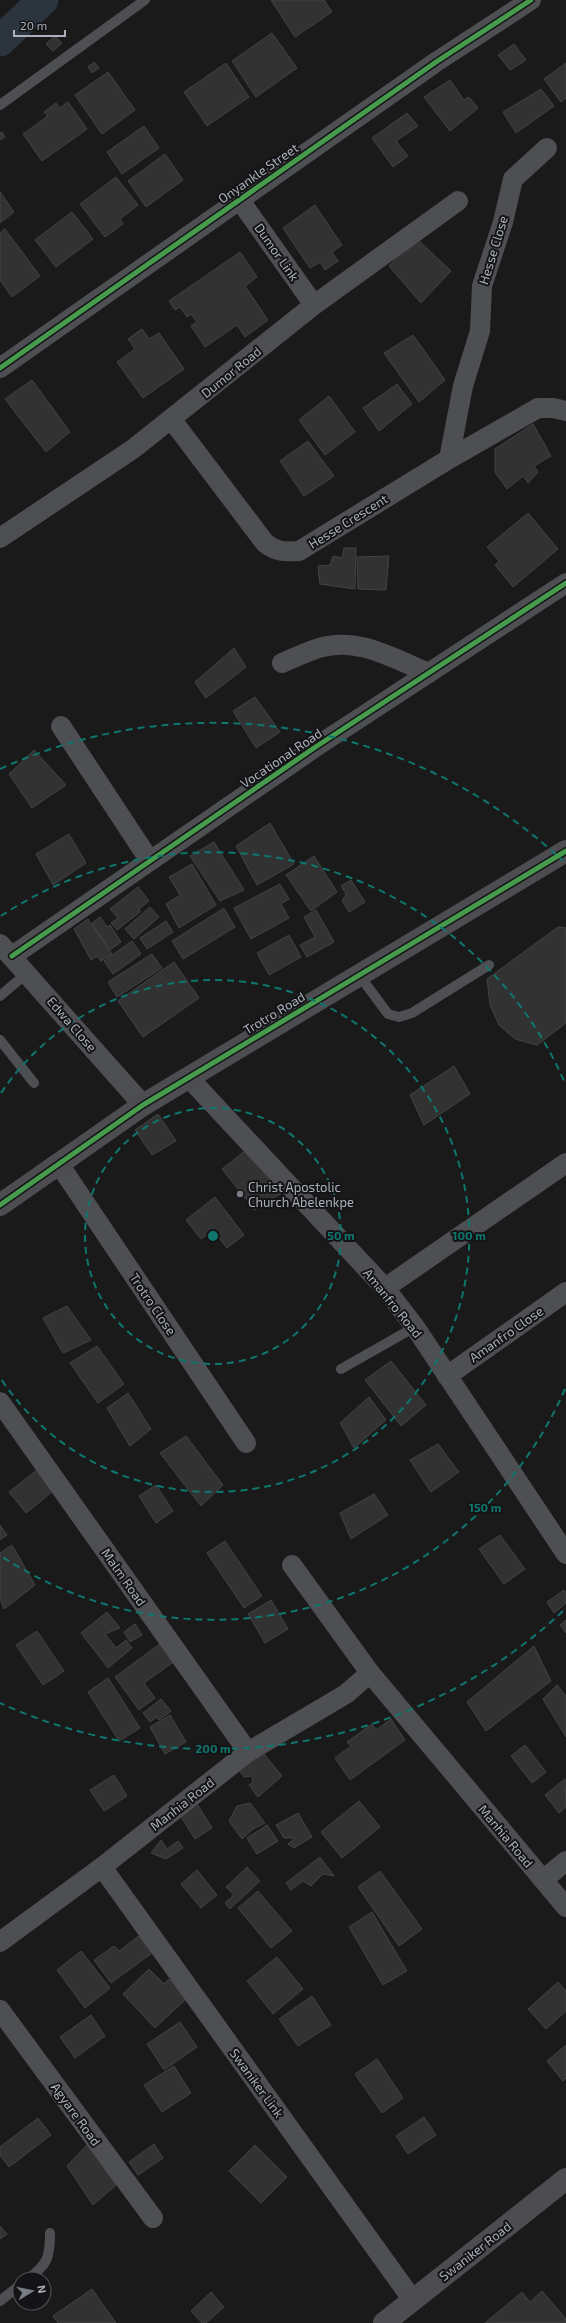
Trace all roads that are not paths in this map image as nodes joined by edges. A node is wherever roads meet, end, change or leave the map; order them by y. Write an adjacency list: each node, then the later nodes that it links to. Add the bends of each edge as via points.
1 (146, 0): 3 (lane)
2 (531, 0): 5 (street, Onyankle Street, via 436,62)
3 (0, 105)
4 (547, 148): 11 (street, Hesse Close, via 513,179 503,222 482,286 480,331 463,386)
5 (239, 199): 7 (street, Dumor Link); 8 (street, Onyankle Street)
6 (458, 201): 7 (street, Dumor Road)
7 (314, 305): 10 (street, Dumor Road)
8 (0, 368)
9 (566, 411): 11 (street, Hesse Crescent, via 538,408)
10 (172, 420): 11 (street, Hesse Crescent, via 265,543 274,550 285,552 299,551); 12 (street, Dumor Road)
11 (449, 459)
12 (0, 538)
13 (566, 583): 15 (street, Vocational Road)
14 (282, 663): 15 (street, via 320,647 347,644 364,646)
15 (428, 673): 18 (street, Vocational Road)
16 (61, 726): 18 (street)
17 (566, 851): 22 (street, Trotro Road)
18 (150, 861): 19 (street, Vocational Road)
19 (4, 955): 21 (street, Edwa Close)
20 (489, 965): 22 (lane, via 412,1013 399,1017 388,1014)
21 (27, 973): 23 (lane); 27 (street, Edwa Close)
22 (359, 975): 25 (street, Trotro Road)
23 (0, 996)
24 (0, 1040): 26 (lane)
25 (189, 1078): 27 (street, Trotro Road); 31 (street, Amanfro Road)
26 (34, 1083)
27 (144, 1105): 29 (street, Trotro Road)
28 (566, 1163): 31 (street)
29 (59, 1164): 30 (street, Trotro Road); 37 (street, Trotro Close)
30 (0, 1204)
31 (385, 1288): 33 (street, Amanfro Road)
32 (566, 1292): 35 (street, Amanfro Close)
33 (415, 1327): 34 (lane); 35 (street, Amanfro Road)
34 (341, 1369)
35 (447, 1376): 38 (street, Amanfro Road)
36 (0, 1402): 41 (street, Malm Road)
37 (246, 1443)
38 (566, 1554)
39 (292, 1564): 40 (street, Manhia Road)
40 (370, 1673): 41 (street, Manhia Road, via 346,1694); 44 (street, Manhia Road)
41 (248, 1752): 43 (street, Manhia Road)
42 (566, 1861): 44 (street)
43 (102, 1867): 46 (street, Manhia Road); 53 (street, Swaniker Link)
44 (543, 1880): 45 (street, Manhia Road)
45 (566, 1907)
46 (0, 1942)
47 (0, 2010): 49 (street, Agyare Road)
48 (566, 2179): 53 (street, Swaniker Road)
49 (153, 2218)
50 (50, 2233): 51 (lane, via 50,2254)
51 (38, 2271)
52 (12, 2292): 54 (lane)
53 (412, 2299): 55 (street, Swaniker Road)
54 (0, 2301)
55 (384, 2323)

